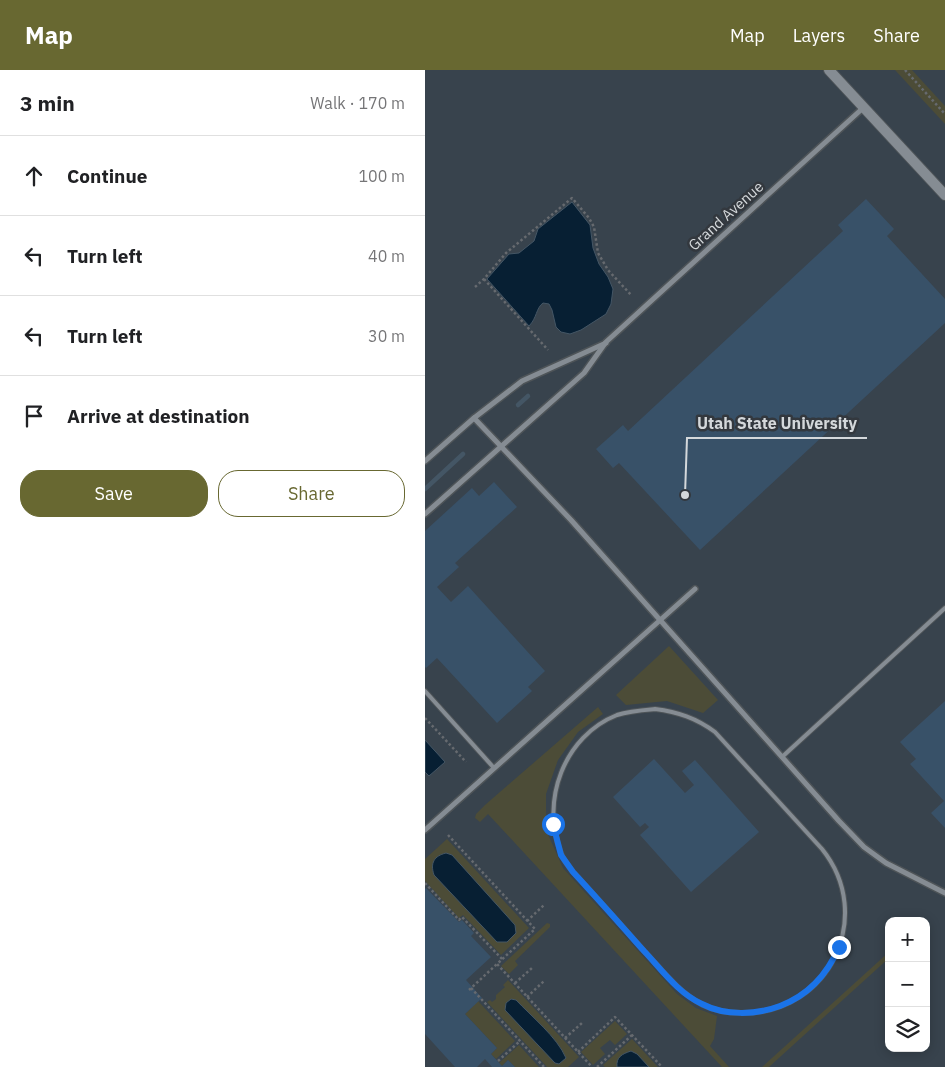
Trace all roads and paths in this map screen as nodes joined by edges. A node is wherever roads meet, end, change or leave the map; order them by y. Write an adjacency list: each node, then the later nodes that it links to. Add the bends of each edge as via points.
1 (829, 70): 3 (main road)
2 (905, 70): 4 (path)
3 (863, 108): 5 (main road); 9 (street, Grand Avenue)
4 (945, 114)
5 (945, 195)
6 (484, 279): 7 (path); 8 (path, via 529,232 573,198 594,228 598,253 608,270); 10 (path)
7 (475, 286)
8 (633, 296)
9 (606, 342): 11 (street, Grand Avenue, via 522,381); 12 (street, Grand Avenue, via 584,373)
10 (548, 350)
11 (474, 418): 12 (street); 13 (street, Grand Avenue)
12 (501, 447): 14 (street, Grand Avenue); 17 (street)
13 (425, 461)
14 (425, 514)
15 (695, 589): 17 (street)
16 (945, 608): 21 (lane)
17 (661, 619): 21 (street); 23 (street)
18 (425, 691): 23 (lane)
19 (618, 715): 19 (lane, via 587,734 570,753 562,772 553,812 561,855 672,981 691,998 718,1010 745,1013 772,1009 800,996 825,974 843,934 843,891 829,858 723,739 706,725 667,711 643,710)
20 (425, 718): 22 (path)
21 (782, 757): 27 (street, via 865,847 886,863)
22 (467, 762)
23 (494, 768): 24 (street)
24 (425, 830)
25 (448, 835): 29 (path)
26 (425, 883): 30 (path)
27 (945, 893)
28 (544, 905): 29 (path)
29 (527, 921): 30 (path, via 535,929)
30 (501, 959): 31 (path)
31 (497, 964): 34 (path); 39 (path, via 470,989)
32 (531, 968): 34 (path)
33 (544, 981): 35 (path)
34 (515, 984): 35 (path)
35 (527, 997): 38 (path)
36 (582, 1023): 38 (path)
37 (632, 1035): 40 (path, via 615,1017); 44 (path); 45 (path)
38 (565, 1038): 40 (path)
39 (520, 1041): 41 (path); 42 (path)
40 (578, 1052): 43 (path)
41 (498, 1061)
42 (544, 1067)
43 (591, 1067)
44 (597, 1067)
45 (662, 1067)

